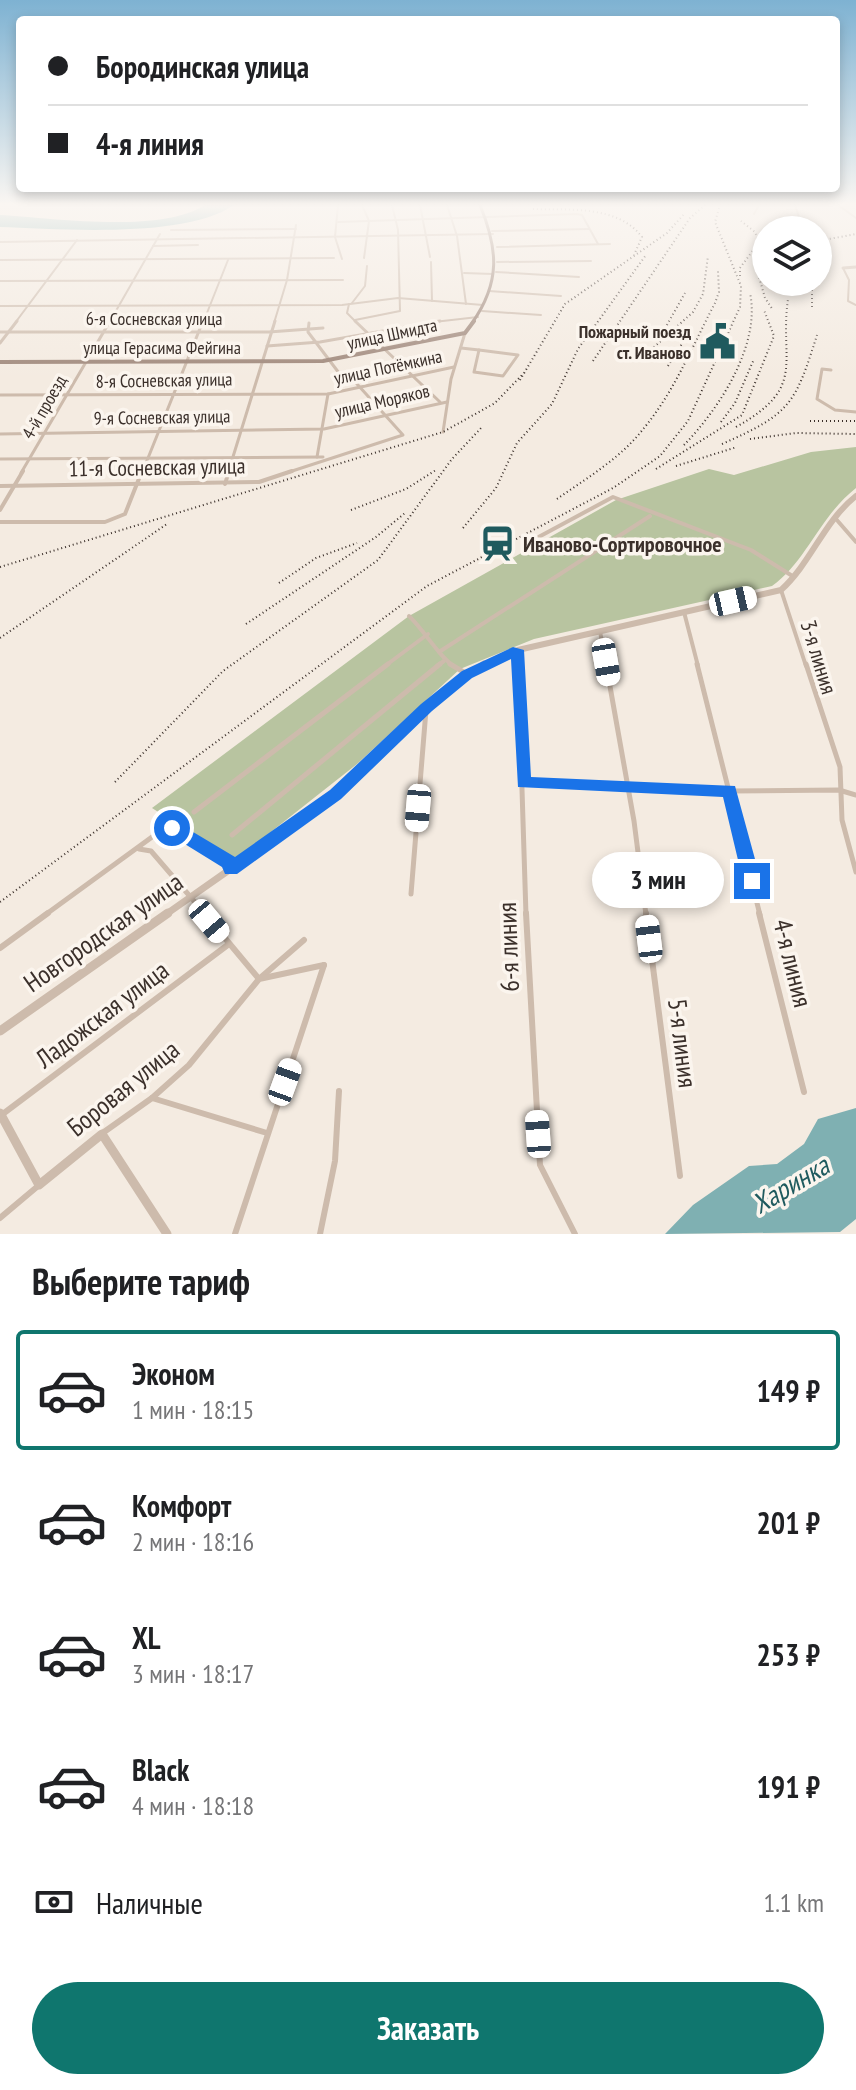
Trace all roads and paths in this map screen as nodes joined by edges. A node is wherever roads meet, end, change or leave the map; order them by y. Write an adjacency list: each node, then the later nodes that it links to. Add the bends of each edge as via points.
1 (497, 262): 13 (main road)
2 (61, 263): 20 (street)
3 (143, 263): 15 (street, 4-й проезд)
4 (227, 263): 16 (street)
5 (291, 263): 17 (street)
6 (397, 263): 23 (street)
7 (430, 263): 24 (street)
8 (462, 263): 12 (street)
9 (367, 266): 25 (street, via 365,286)
10 (856, 267): 11 (street)
11 (843, 268): 30 (street, via 849,280 848,301)
12 (464, 273): 13 (street); 26 (street)
13 (496, 273): 14 (street); 21 (main road)
14 (579, 277)
15 (135, 280): 16 (street); 20 (street); 27 (street, 4-й проезд)
16 (219, 280): 17 (street); 28 (street)
17 (287, 280): 18 (street); 29 (street)
18 (343, 280)
19 (0, 281): 20 (street)
20 (48, 281): 32 (street)
21 (489, 291): 22 (street); 33 (main road)
22 (561, 296)
23 (398, 298): 24 (street); 25 (street); 36 (street, via 400,311)
24 (432, 301): 26 (street)
25 (351, 303): 29 (street); 36 (street, via 347,313)
26 (466, 304): 33 (street)
27 (119, 305): 28 (street); 32 (street); 39 (street, 4-й проезд)
28 (210, 305): 29 (street); 42 (street)
29 (279, 305): 43 (street)
30 (856, 305)
31 (0, 306): 32 (street)
32 (30, 306): 41 (street)
33 (483, 308): 34 (street); 35 (main road)
34 (541, 315)
35 (478, 317): 45 (main road); 46 (street)
36 (355, 320): 46 (street)
37 (309, 323): 44 (street)
38 (323, 328): 44 (street, 6-я Сосневская улица)
39 (104, 331): 41 (street, 6-я Сосневская улица); 42 (street, 6-я Сосневская улица); 53 (street, 4-й проезд)
40 (0, 332): 41 (street, 6-я Сосневская улица)
41 (9, 332): 47 (street)
42 (197, 332): 43 (street, 6-я Сосневская улица); 54 (street)
43 (269, 332): 44 (street, 6-я Сосневская улица); 49 (street)
44 (308, 332): 48 (street)
45 (465, 333): 50 (street); 51 (main road, улица Шмидта)
46 (369, 334): 48 (street); 51 (street)
47 (0, 343)
48 (318, 344): 49 (street); 57 (street)
49 (266, 346): 55 (street)
50 (461, 348): 52 (street); 59 (street)
51 (387, 350): 57 (main road, улица Шмидта); 61 (street)
52 (479, 350): 52 (street, via 505,353 518,355 503,376 474,372)
53 (86, 361): 54 (main road, улица Герасима Фейгина); 58 (main road, улица Герасима Фейгина); 67 (street, 4-й проезд)
54 (185, 361): 55 (main road, улица Герасима Фейгина); 64 (street)
55 (262, 361): 56 (main road, улица Герасима Фейгина); 63 (street)
56 (323, 361): 57 (main road, улица Шмидта)
57 (331, 361): 62 (street)
58 (0, 362)
59 (454, 367): 61 (street, улица Потёмкина); 69 (street)
60 (831, 370): 70 (street, via 822,369 817,399 835,410)
61 (413, 376): 62 (street, улица Потёмкина); 68 (street)
62 (360, 388): 65 (street, улица Потёмкина); 71 (street)
63 (255, 393): 64 (street, 8-я Сосневская улица); 65 (street, 8-я Сосневская улица); 72 (street)
64 (172, 394): 67 (street, 8-я Сосневская улица); 74 (street)
65 (328, 394): 73 (street)
66 (0, 395): 67 (street, 8-я Сосневская улица)
67 (66, 395): 76 (street, 4-й проезд)
68 (440, 402): 69 (street, улица Моряков); 71 (street, улица Моряков)
69 (447, 402): 75 (street)
70 (856, 412)
71 (388, 417): 73 (street, улица Моряков); 81 (street, 11-я Сосневская улица, via 403,435)
72 (244, 429): 73 (street, 9-я Сосневская улица); 74 (street, 9-я Сосневская улица); 78 (street)
73 (324, 429): 80 (street)
74 (156, 432): 76 (street, 9-я Сосневская улица); 79 (street)
75 (443, 432)
76 (45, 433): 77 (street, 9-я Сосневская улица); 83 (street, 4-й проезд)
77 (0, 434)
78 (234, 456): 79 (street); 80 (street); 85 (street)
79 (149, 457): 83 (street); 84 (street)
80 (317, 457): 81 (street)
81 (326, 457): 85 (street, 11-я Сосневская улица, via 259,482)
82 (0, 459): 83 (street)
83 (30, 459): 86 (street, 4-й проезд)
84 (139, 484): 85 (street, 11-я Сосневская улица); 86 (street, 11-я Сосневская улица); 92 (street, via 125,514 105,522)
85 (225, 484)
86 (15, 485): 87 (street, 11-я Сосневская улица); 89 (street, 4-й проезд)
87 (0, 486)
88 (856, 496): 91 (street)
89 (0, 510)
90 (650, 516): 102 (street)
91 (836, 519): 94 (street); 95 (street)
92 (0, 522)
93 (533, 540): 95 (street, via 613,497 751,550)
94 (856, 542)
95 (796, 578): 96 (street)
96 (781, 590): 97 (street, Новгородская улица); 108 (street, 3-я линия, via 840,767)
97 (684, 612): 99 (street, Новгородская улица); 109 (street, 4-я линия)
98 (409, 616): 100 (street)
99 (600, 631): 101 (street, Новгородская улица); 107 (street, 5-я линия)
100 (428, 634): 102 (street); 111 (street)
101 (518, 650): 104 (street, Новгородская улица); 106 (street, 6-я линия)
102 (439, 652): 103 (street)
103 (444, 661): 104 (street); 112 (street)
104 (467, 674): 105 (street, Новгородская улица)
105 (427, 707): 114 (street, Новгородская улица, via 336,795); 116 (street)
106 (524, 783): 107 (street); 135 (street, 6-я линия, via 528,976 540,1165)
107 (628, 785): 109 (street); 129 (street, 5-я линия)
108 (839, 790): 109 (street); 110 (street); 115 (street, 3-я линия, via 846,847)
109 (730, 791): 124 (street, 4-я линия)
110 (856, 795)
111 (194, 812)
112 (232, 835)
113 (139, 849): 114 (street, via 158,832 172,828 229,862); 117 (street, via 155,855); 120 (street)
114 (231, 869): 117 (street, Новгородская улица)
115 (856, 872)
116 (411, 894)
117 (190, 898): 119 (street); 122 (street, Новгородская улица)
118 (304, 940): 121 (street, Боровая улица)
119 (229, 944): 121 (street); 126 (street, Ладожская улица)
120 (0, 948)
121 (259, 979): 125 (street, Боровая улица, via 202,1052); 127 (street, via 324,965)
122 (0, 1031)
123 (339, 1091): 134 (street, via 335,1161)
124 (804, 1092)
125 (152, 1098): 127 (street); 128 (street, Боровая улица)
126 (0, 1115): 130 (street)
127 (267, 1133): 133 (street)
128 (102, 1134): 130 (street, Боровая улица); 132 (street)
129 (680, 1176)
130 (39, 1185): 131 (street, Боровая улица)
131 (0, 1218)
132 (167, 1234)
133 (235, 1234)
134 (320, 1234)
135 (575, 1234)

